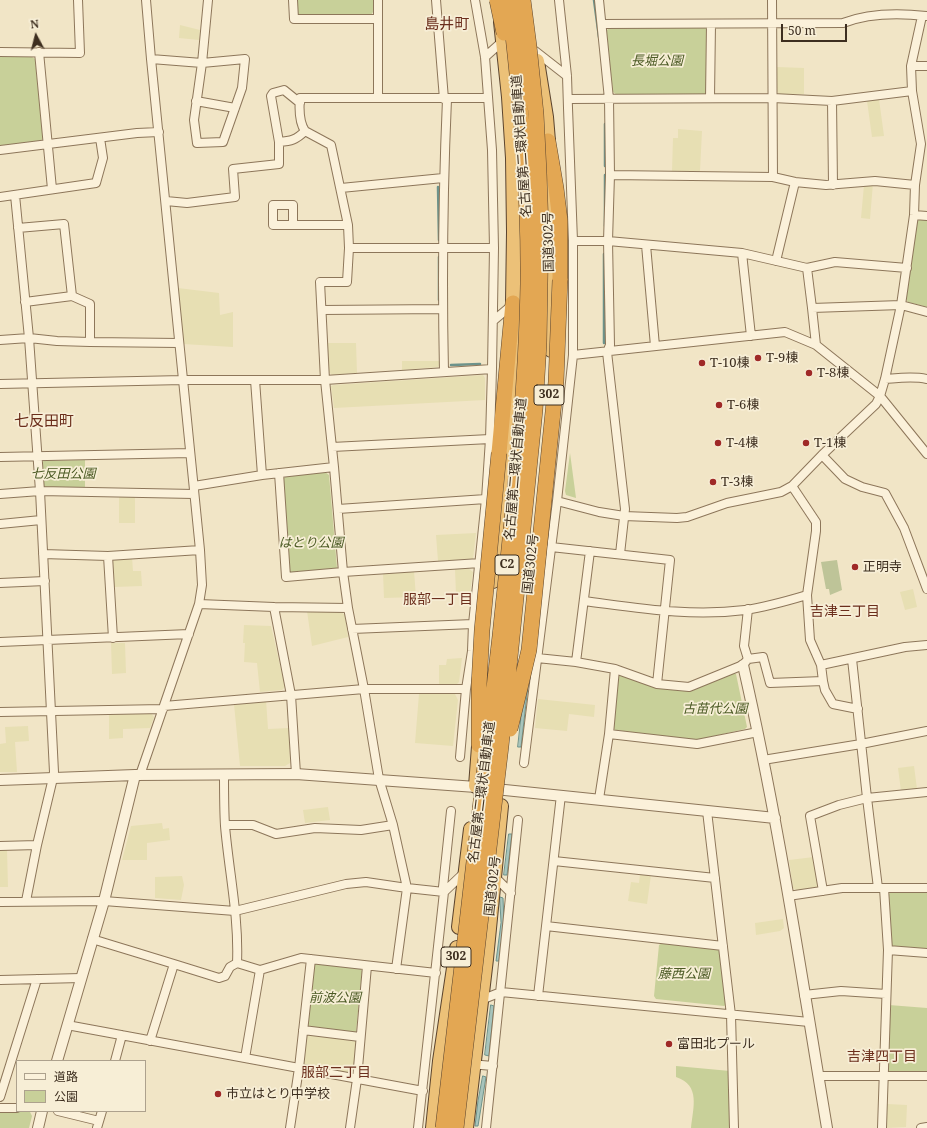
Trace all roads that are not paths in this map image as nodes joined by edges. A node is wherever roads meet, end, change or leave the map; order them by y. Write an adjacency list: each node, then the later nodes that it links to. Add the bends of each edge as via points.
1 (78, 0): 24 (street, via 80,53)
2 (146, 0): 26 (street)
3 (208, 0): 27 (street)
4 (293, 0): 17 (street, via 294,19)
5 (378, 0): 17 (street)
6 (436, 0): 36 (street)
7 (475, 0): 25 (street)
8 (498, 0): 21 (highway, 302); 43 (highway, bridge)
9 (509, 0): 43 (highway, 名古屋第二環状自動車道 / C2, bridge)
10 (523, 0): 68 (highway, 名古屋第二環状自動車道 / C2, bridge, via 536,114)
11 (526, 0): 22 (highway, 国道302号 / 302)
12 (532, 0): 68 (highway, bridge, via 542,147)
13 (559, 0): 30 (street)
14 (599, 0): 19 (street)
15 (772, 0): 18 (street)
16 (925, 16): 18 (street, via 892,14 856,18 843,23); 28 (street)
17 (378, 18): 32 (street)
18 (772, 23): 20 (street); 35 (street)
19 (602, 24): 20 (street); 38 (street)
20 (711, 24): 34 (street)
21 (504, 40): 25 (street); 82 (highway, 302, via 513,158)
22 (535, 51): 30 (street); 47 (highway, 国道302号 / 302)
23 (0, 52): 24 (street)
24 (39, 52): 49 (street)
25 (484, 57): 33 (street)
26 (151, 59): 27 (street); 45 (street)
27 (202, 63): 40 (street); 42 (street, via 245,59 242,88)
28 (911, 66): 29 (street); 31 (street)
29 (927, 66)
30 (567, 76): 37 (street)
31 (912, 91): 39 (street); 50 (street)
32 (378, 98): 36 (street); 41 (street, via 300,98)
33 (488, 98): 36 (street); 74 (street)
34 (710, 98): 35 (street); 38 (street)
35 (773, 98): 39 (street); 53 (street)
36 (445, 99): 54 (street)
37 (568, 99): 38 (street); 69 (street)
38 (609, 99): 52 (street)
39 (832, 101): 56 (street)
40 (196, 102): 42 (street); 42 (street, via 194,120 197,143 223,142)
41 (300, 103): 44 (street, via 299,109); 48 (street, via 284,90 273,92 271,96)
42 (235, 108)
43 (520, 116): 194 (highway, 名古屋第二環状自動車道 / C2, bridge, via 528,229 523,403)
44 (305, 131): 48 (street, via 292,140); 58 (street, via 331,145)
45 (159, 132): 46 (street); 62 (street)
46 (100, 138): 49 (street); 59 (street, via 103,158 96,183)
47 (548, 141): 79 (highway, 国道302号 / 302); 190 (highway, bridge, via 560,220 556,382 528,650 506,744)
48 (279, 142): 62 (street, via 279,164 233,169 235,197 187,203)
49 (48, 144): 51 (street); 59 (street)
50 (924, 144): 57 (street)
51 (0, 150)
52 (610, 175): 53 (street); 70 (street)
53 (773, 176): 55 (street)
54 (443, 178): 58 (street); 73 (street)
55 (795, 182): 56 (street); 76 (street)
56 (833, 185): 57 (street, via 875,181)
57 (915, 185): 63 (street)
58 (341, 188): 66 (street)
59 (52, 189): 60 (street)
60 (15, 195): 61 (street); 67 (street)
61 (0, 197)
62 (166, 201): 94 (street)
63 (914, 215): 64 (street); 78 (street)
64 (927, 216)
65 (294, 225): 66 (street)
66 (348, 225): 72 (street)
67 (18, 228): 80 (street, via 64,224); 81 (street)
68 (541, 229): 190 (highway, 名古屋第二環状自動車道 / C2, bridge, via 535,410)
69 (573, 241): 70 (street); 86 (street)
70 (608, 242): 71 (street); 97 (street)
71 (646, 245): 75 (street); 96 (street)
72 (349, 248): 73 (street); 87 (street, via 347,282 320,282)
73 (443, 248): 74 (street); 85 (street)
74 (494, 248): 89 (street)
75 (742, 253): 76 (street); 90 (street)
76 (776, 261): 77 (street)
77 (807, 268): 78 (street, via 835,262); 84 (street)
78 (907, 268): 83 (street)
79 (549, 290): 86 (street); 110 (highway, 国道302号 / 302, via 552,364)
80 (72, 296): 81 (street); 93 (street, via 90,304)
81 (25, 302): 91 (street)
82 (513, 303): 89 (street); 165 (highway, 302, via 518,355 506,508 487,614); 194 (highway, bridge, via 482,630 479,693)
83 (901, 305): 84 (street); 88 (street); 101 (street)
84 (812, 308): 95 (street)
85 (443, 309): 87 (street); 100 (street)
86 (573, 309): 98 (street)
87 (322, 310): 104 (street)
88 (927, 312)
89 (493, 322): 99 (street)
90 (751, 336): 95 (street, via 785,332); 96 (street)
91 (29, 338): 92 (street); 93 (street); 106 (street)
92 (0, 340)
93 (90, 342): 94 (street)
94 (179, 343): 102 (street)
95 (816, 345): 108 (street)
96 (655, 346): 97 (street)
97 (608, 352): 98 (street); 128 (street)
98 (573, 355): 109 (street)
99 (492, 369): 100 (street); 111 (street)
100 (444, 372): 104 (street)
101 (885, 379): 105 (street, via 909,377); 108 (street)
102 (183, 380): 103 (street); 106 (street); 113 (street)
103 (255, 380): 104 (street); 120 (street)
104 (325, 380): 112 (street)
105 (927, 380)
106 (32, 383): 107 (street); 115 (street)
107 (0, 384)
108 (880, 396): 114 (street); 116 (street, via 876,404)
109 (567, 406): 110 (street); 126 (street)
110 (546, 428): 163 (highway, 国道302号 / 302)
111 (490, 439): 112 (street); 125 (street)
112 (332, 447): 118 (street)
113 (190, 453): 115 (street); 122 (street)
114 (927, 454)
115 (37, 455): 117 (street); 123 (street)
116 (822, 455): 121 (street); 141 (street, via 845,480 885,493 904,528)
117 (0, 456)
118 (334, 467): 119 (street); 127 (street)
119 (279, 473): 120 (street); 138 (street, via 286,577)
120 (262, 475): 122 (street)
121 (792, 486): 128 (street, via 781,492 727,503 687,518); 142 (street, via 816,522)
122 (194, 490): 123 (street); 132 (street)
123 (40, 491): 124 (street); 129 (street)
124 (0, 494)
125 (486, 499): 127 (street); 137 (street)
126 (557, 501): 128 (street); 131 (street)
127 (338, 509): 138 (street)
128 (624, 516): 135 (street)
129 (41, 520): 130 (street); 134 (street)
130 (0, 524)
131 (551, 547): 133 (street); 156 (street)
132 (200, 550): 136 (street); 144 (street, via 202,585)
133 (590, 551): 135 (street); 143 (street)
134 (43, 554): 136 (street); 139 (street)
135 (620, 554): 148 (street, via 670,560)
136 (108, 556): 152 (street)
137 (480, 563): 138 (street); 149 (street)
138 (343, 572): 146 (street)
139 (45, 581): 140 (street); 153 (street)
140 (0, 583)
141 (927, 589)
142 (807, 595): 147 (street); 162 (street, via 810,640)
143 (584, 601): 148 (street); 160 (street)
144 (199, 604): 145 (street); 151 (street)
145 (274, 607): 146 (street); 170 (street)
146 (348, 608): 150 (street)
147 (748, 610): 148 (street); 161 (street)
148 (664, 612): 167 (street)
149 (473, 624): 150 (street); 157 (street)
150 (352, 629): 168 (street)
151 (189, 634): 152 (street); 171 (street)
152 (113, 638): 153 (street)
153 (48, 640): 154 (street); 173 (street)
154 (0, 642)
155 (927, 645): 159 (street, via 905,647)
156 (538, 647): 158 (street); 163 (street)
157 (472, 651): 165 (street); 169 (street)
158 (537, 658): 160 (street); 181 (street)
159 (852, 659): 162 (street); 172 (street)
160 (576, 662): 164 (street)
161 (745, 662): 166 (street, via 763,657 770,683); 167 (street, via 689,687); 176 (street)
162 (821, 665): 166 (street)
163 (520, 667): 190 (highway, 国道302号 / 302)
164 (615, 669): 167 (street); 177 (street)
165 (483, 670): 188 (highway, 302)
166 (823, 681): 172 (street, via 833,704)
167 (657, 684)
168 (364, 689): 169 (street); 170 (street); 186 (street)
169 (466, 689): 179 (street)
170 (291, 694): 171 (street); 183 (street)
171 (163, 707): 173 (street); 184 (street)
172 (858, 709): 178 (street)
173 (51, 710): 174 (street); 185 (street)
174 (0, 712)
175 (927, 731): 178 (street)
176 (758, 732): 177 (street, via 697,744); 180 (street)
177 (609, 734): 193 (street)
178 (861, 744): 180 (street); 192 (street)
179 (460, 757)
180 (763, 760): 197 (street)
181 (524, 763)
182 (224, 774): 183 (street); 184 (street); 199 (street)
183 (296, 774): 186 (street)
184 (137, 775): 185 (street); 215 (street)
185 (53, 778): 187 (street); 201 (street)
186 (379, 779): 188 (street); 200 (street)
187 (0, 780)
188 (476, 786): 190 (street); 204 (highway, 302)
189 (927, 792): 192 (street)
190 (498, 795): 191 (street); 205 (highway, 国道302号 / 302); 271 (highway, 名古屋第二環状自動車道 / C2, bridge)
191 (561, 796): 193 (street); 203 (street)
192 (867, 798): 208 (street); 210 (street, via 810,816)
193 (599, 800): 196 (street)
194 (480, 808): 270 (highway, 名古屋第二環状自動車道 / C2, bridge)
195 (451, 811): 211 (street, via 442,887)
196 (707, 811): 197 (street); 206 (street)
197 (775, 818): 213 (street)
198 (518, 820): 212 (street)
199 (225, 825): 200 (street, via 253,825 276,834 315,828 361,830); 217 (street)
200 (392, 825): 207 (street)
201 (37, 845): 202 (street); 214 (street)
202 (0, 846)
203 (554, 861): 206 (street); 218 (street)
204 (465, 872): 211 (street); 248 (highway, 302)
205 (494, 876): 212 (street); 237 (highway, 国道302号 / 302)
206 (715, 878): 220 (street)
207 (407, 888): 211 (street); 217 (street, via 366,882 346,884); 227 (street)
208 (881, 888): 209 (street); 210 (street, via 842,888); 221 (street)
209 (927, 888)
210 (823, 891): 213 (street)
211 (444, 892): 229 (street)
212 (511, 893): 233 (street)
213 (788, 896): 235 (street)
214 (26, 901): 215 (street); 216 (street)
215 (104, 901): 217 (street); 219 (street)
216 (0, 902)
217 (235, 911): 224 (street)
218 (546, 926): 220 (street); 236 (street)
219 (92, 939): 225 (street); 230 (street)
220 (723, 946): 238 (street)
221 (888, 950): 222 (street); 234 (street)
222 (927, 953)
223 (311, 959): 226 (street); 228 (street, via 301,958); 241 (street)
224 (237, 963): 225 (street, via 230,967 225,976 219,978); 228 (street)
225 (174, 964): 244 (street)
226 (367, 966): 227 (street); 243 (street)
227 (396, 969): 229 (street)
228 (260, 970): 245 (street)
229 (436, 973): 256 (street)
230 (81, 978): 231 (street); 240 (street)
231 (37, 979): 232 (street); 257 (street)
232 (0, 980)
233 (501, 992): 236 (street); 237 (street); 250 (street)
234 (886, 994): 235 (street, via 841,990); 253 (street)
235 (804, 995): 239 (street)
236 (538, 996): 238 (street)
237 (481, 1000): 249 (highway, 国道302号 / 302)
238 (731, 1015): 239 (street); 274 (street)
239 (809, 1022): 252 (street)
240 (67, 1025): 242 (street); 246 (street)
241 (303, 1030): 243 (street); 251 (street)
242 (122, 1035): 244 (street); 247 (street)
243 (360, 1037): 255 (street)
244 (150, 1041): 245 (street)
245 (245, 1058): 251 (street)
246 (56, 1060)
247 (115, 1060)
248 (440, 1061): 249 (street); 269 (highway, 302)
249 (474, 1064): 250 (street); 272 (highway, 国道302号 / 302)
250 (493, 1066): 273 (street)
251 (299, 1068): 255 (street); 266 (street)
252 (818, 1076): 253 (street); 275 (street)
253 (884, 1076): 254 (street); 276 (street)
254 (927, 1076)
255 (357, 1079): 256 (street); 267 (street)
256 (422, 1091): 268 (street)
257 (0, 1097)
258 (0, 1108): 259 (street)
259 (16, 1108)
260 (42, 1112): 265 (street)
261 (61, 1112): 263 (street)
262 (102, 1112): 263 (street)
263 (98, 1124)
264 (927, 1127): 277 (street)
265 (38, 1128)
266 (290, 1128)
267 (350, 1128)
268 (418, 1128)
269 (433, 1128)
270 (443, 1128)
271 (456, 1128)
272 (466, 1128)
273 (486, 1128)
274 (734, 1128)
275 (827, 1128)
276 (882, 1128)
277 (921, 1128)

